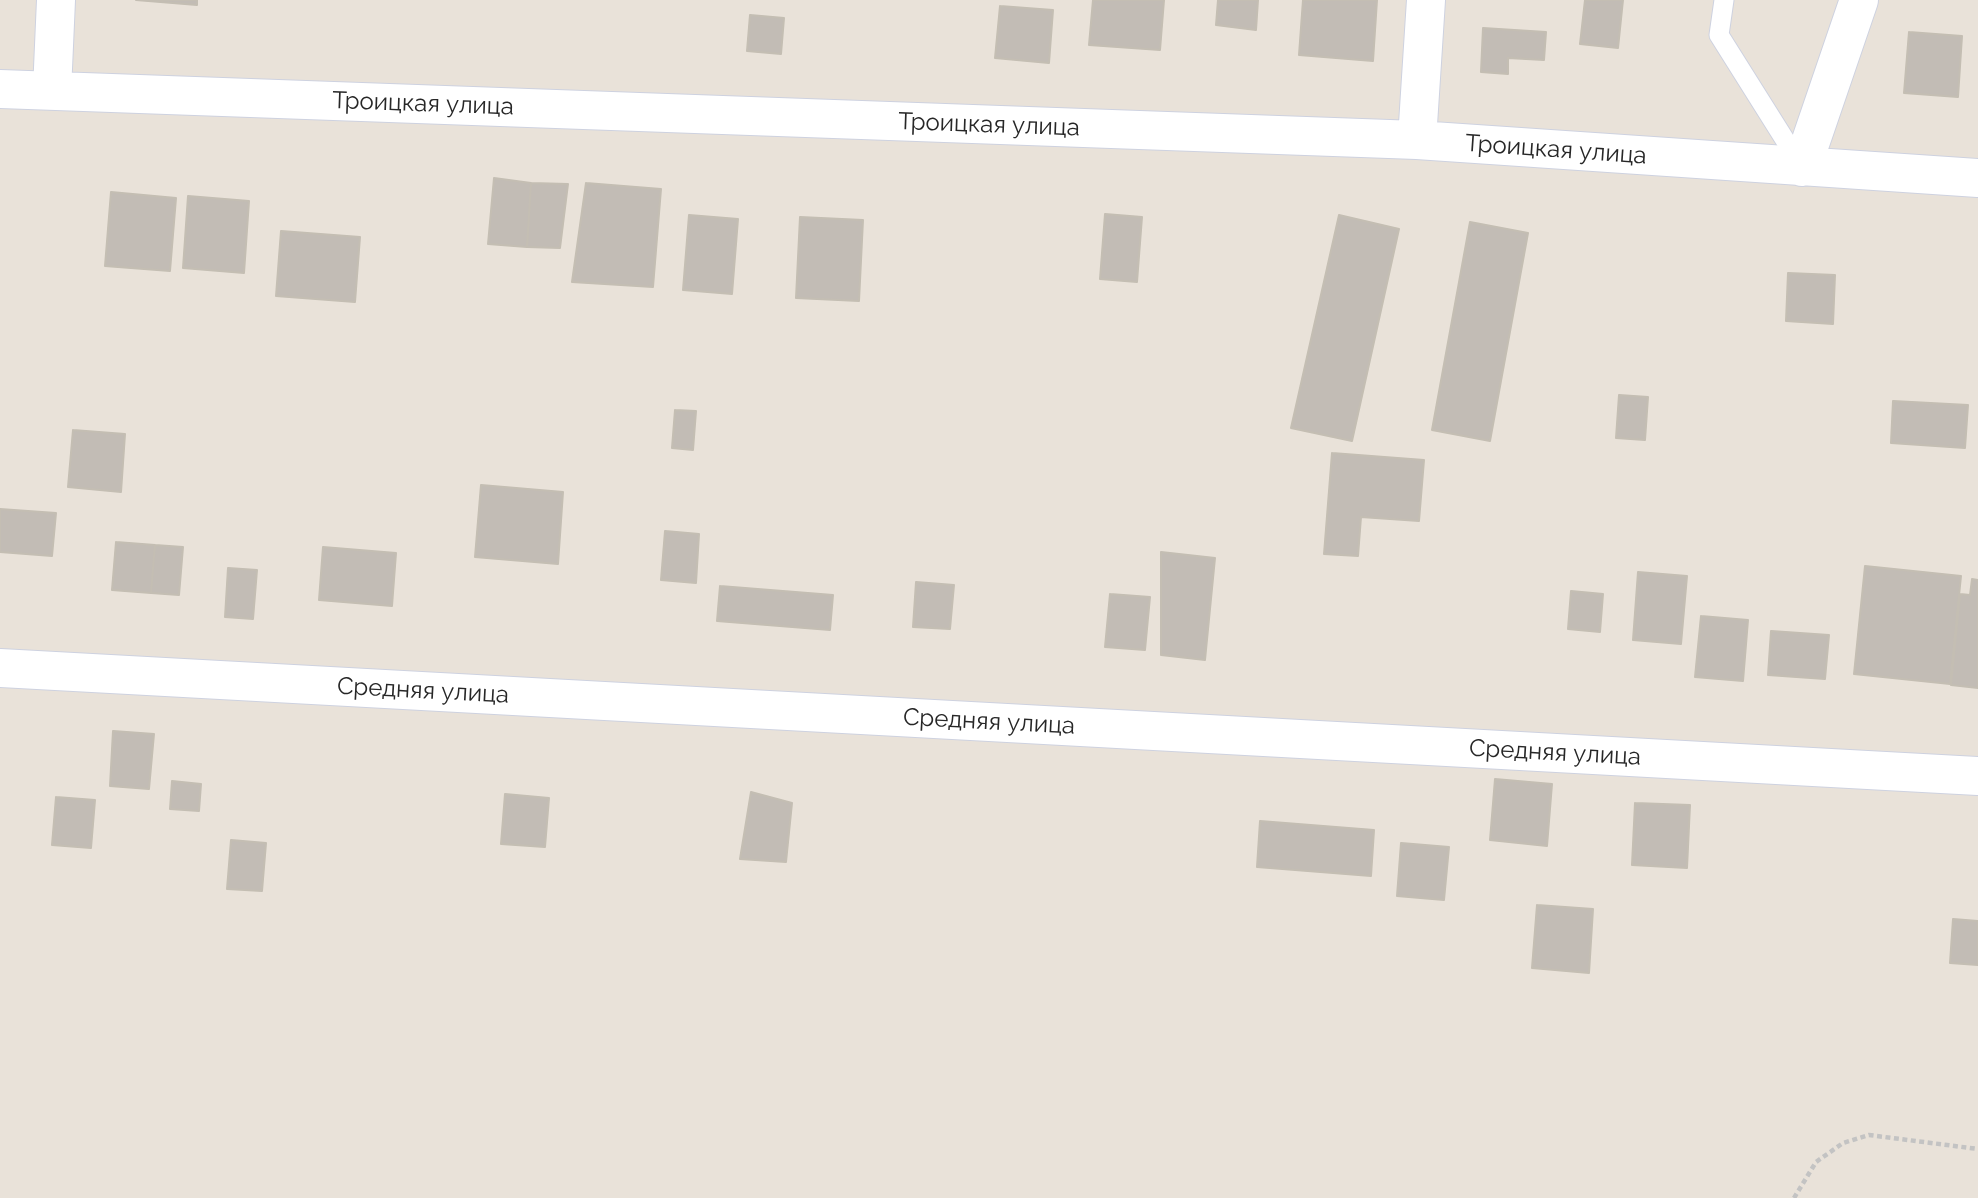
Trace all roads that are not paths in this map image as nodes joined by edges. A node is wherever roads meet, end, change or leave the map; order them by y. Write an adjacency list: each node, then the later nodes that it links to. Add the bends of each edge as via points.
1 (56, 0): 6 (street)
2 (1426, 0): 7 (street)
3 (1724, 0): 8 (lane, via 1719,35)
4 (1859, 0): 8 (street)
5 (0, 89): 6 (street, Троицкая улица)
6 (52, 91): 7 (street, Троицкая улица)
7 (1417, 140): 8 (street, Троицкая улица)
8 (1802, 167): 9 (street, Троицкая улица)
9 (1978, 178)
10 (0, 668): 11 (street, Средняя улица)
11 (1978, 776)

